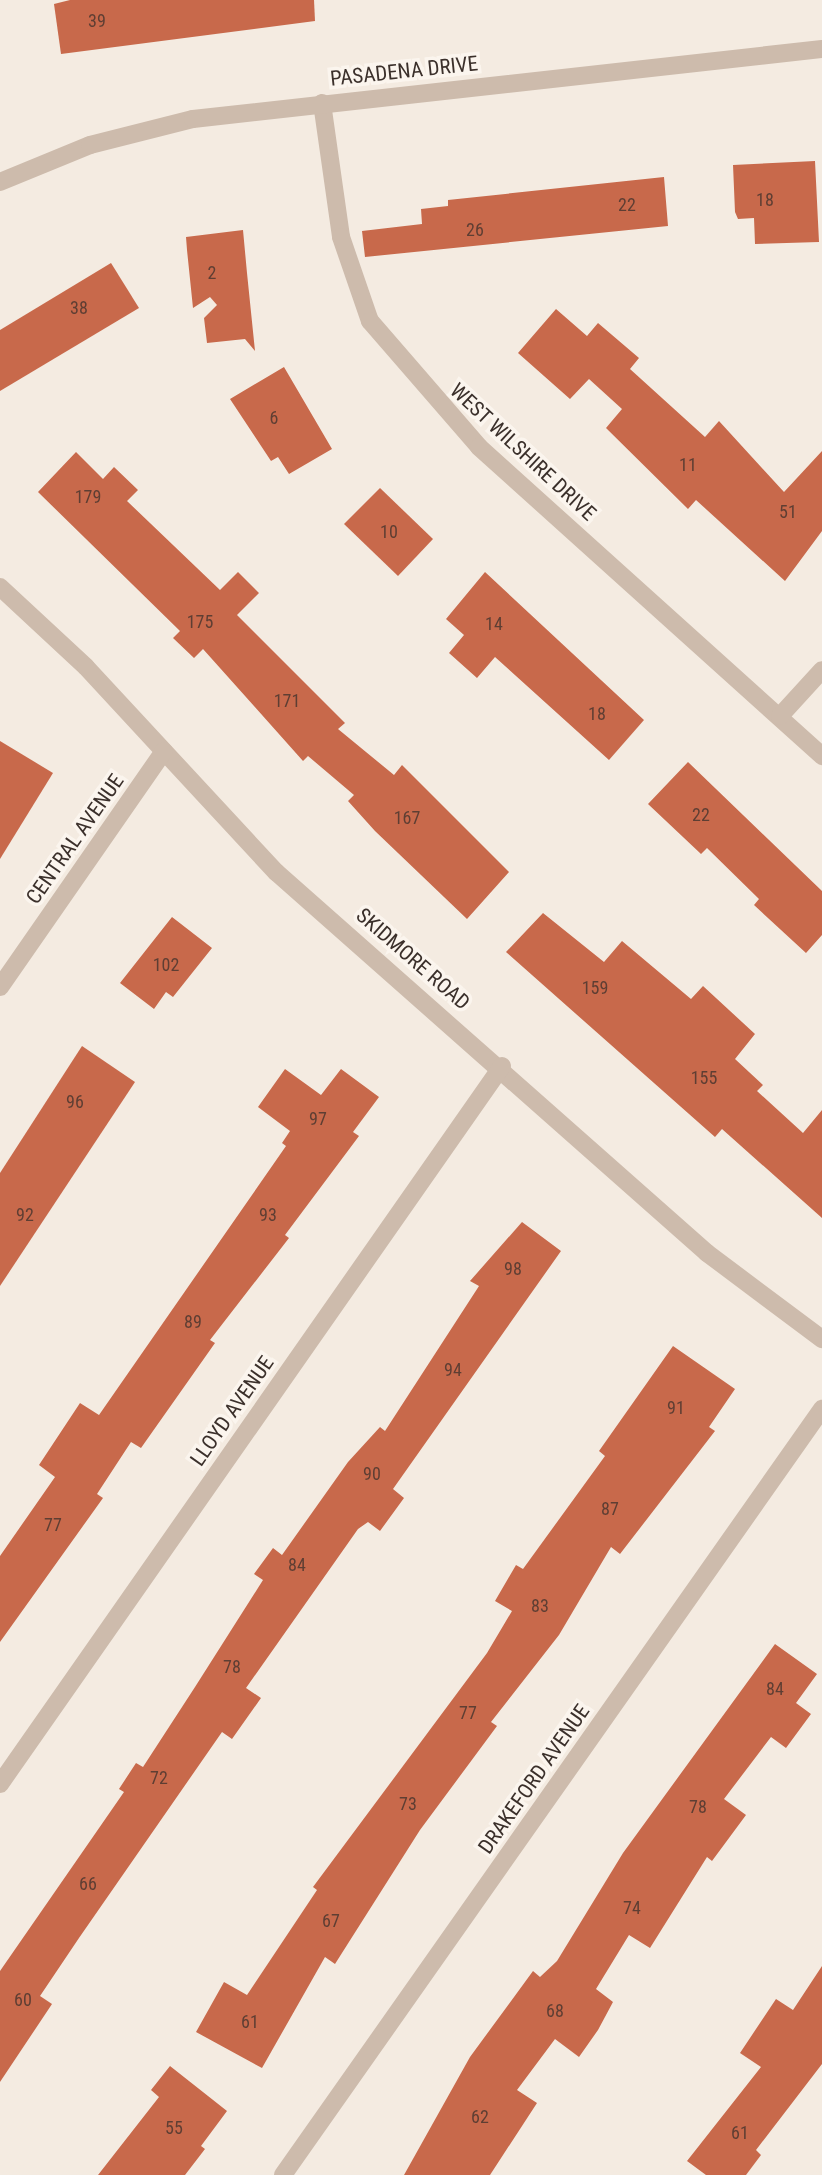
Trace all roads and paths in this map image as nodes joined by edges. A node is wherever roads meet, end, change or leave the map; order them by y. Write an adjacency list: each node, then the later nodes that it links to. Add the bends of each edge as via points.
1 (822, 50): 2 (street, PASADENA DRIVE)
2 (322, 103): 3 (street, PASADENA DRIVE, via 180,122 90,145); 6 (street, WEST WILSHIRE DRIVE, via 341,237 370,321 479,447)
3 (0, 181)
4 (0, 587): 7 (street, SKIDMORE ROAD)
5 (822, 670): 6 (street)
6 (780, 716): 8 (street, WEST WILSHIRE DRIVE)
7 (164, 751): 9 (street, CENTRAL AVENUE); 10 (street, SKIDMORE ROAD, via 276,872)
8 (822, 756)
9 (0, 987)
10 (502, 1066): 11 (street, SKIDMORE ROAD, via 707,1253); 13 (street, LLOYD AVENUE)
11 (822, 1339)
12 (822, 1409): 14 (street, DRAKEFORD AVENUE)
13 (0, 1784)
14 (283, 2175)

